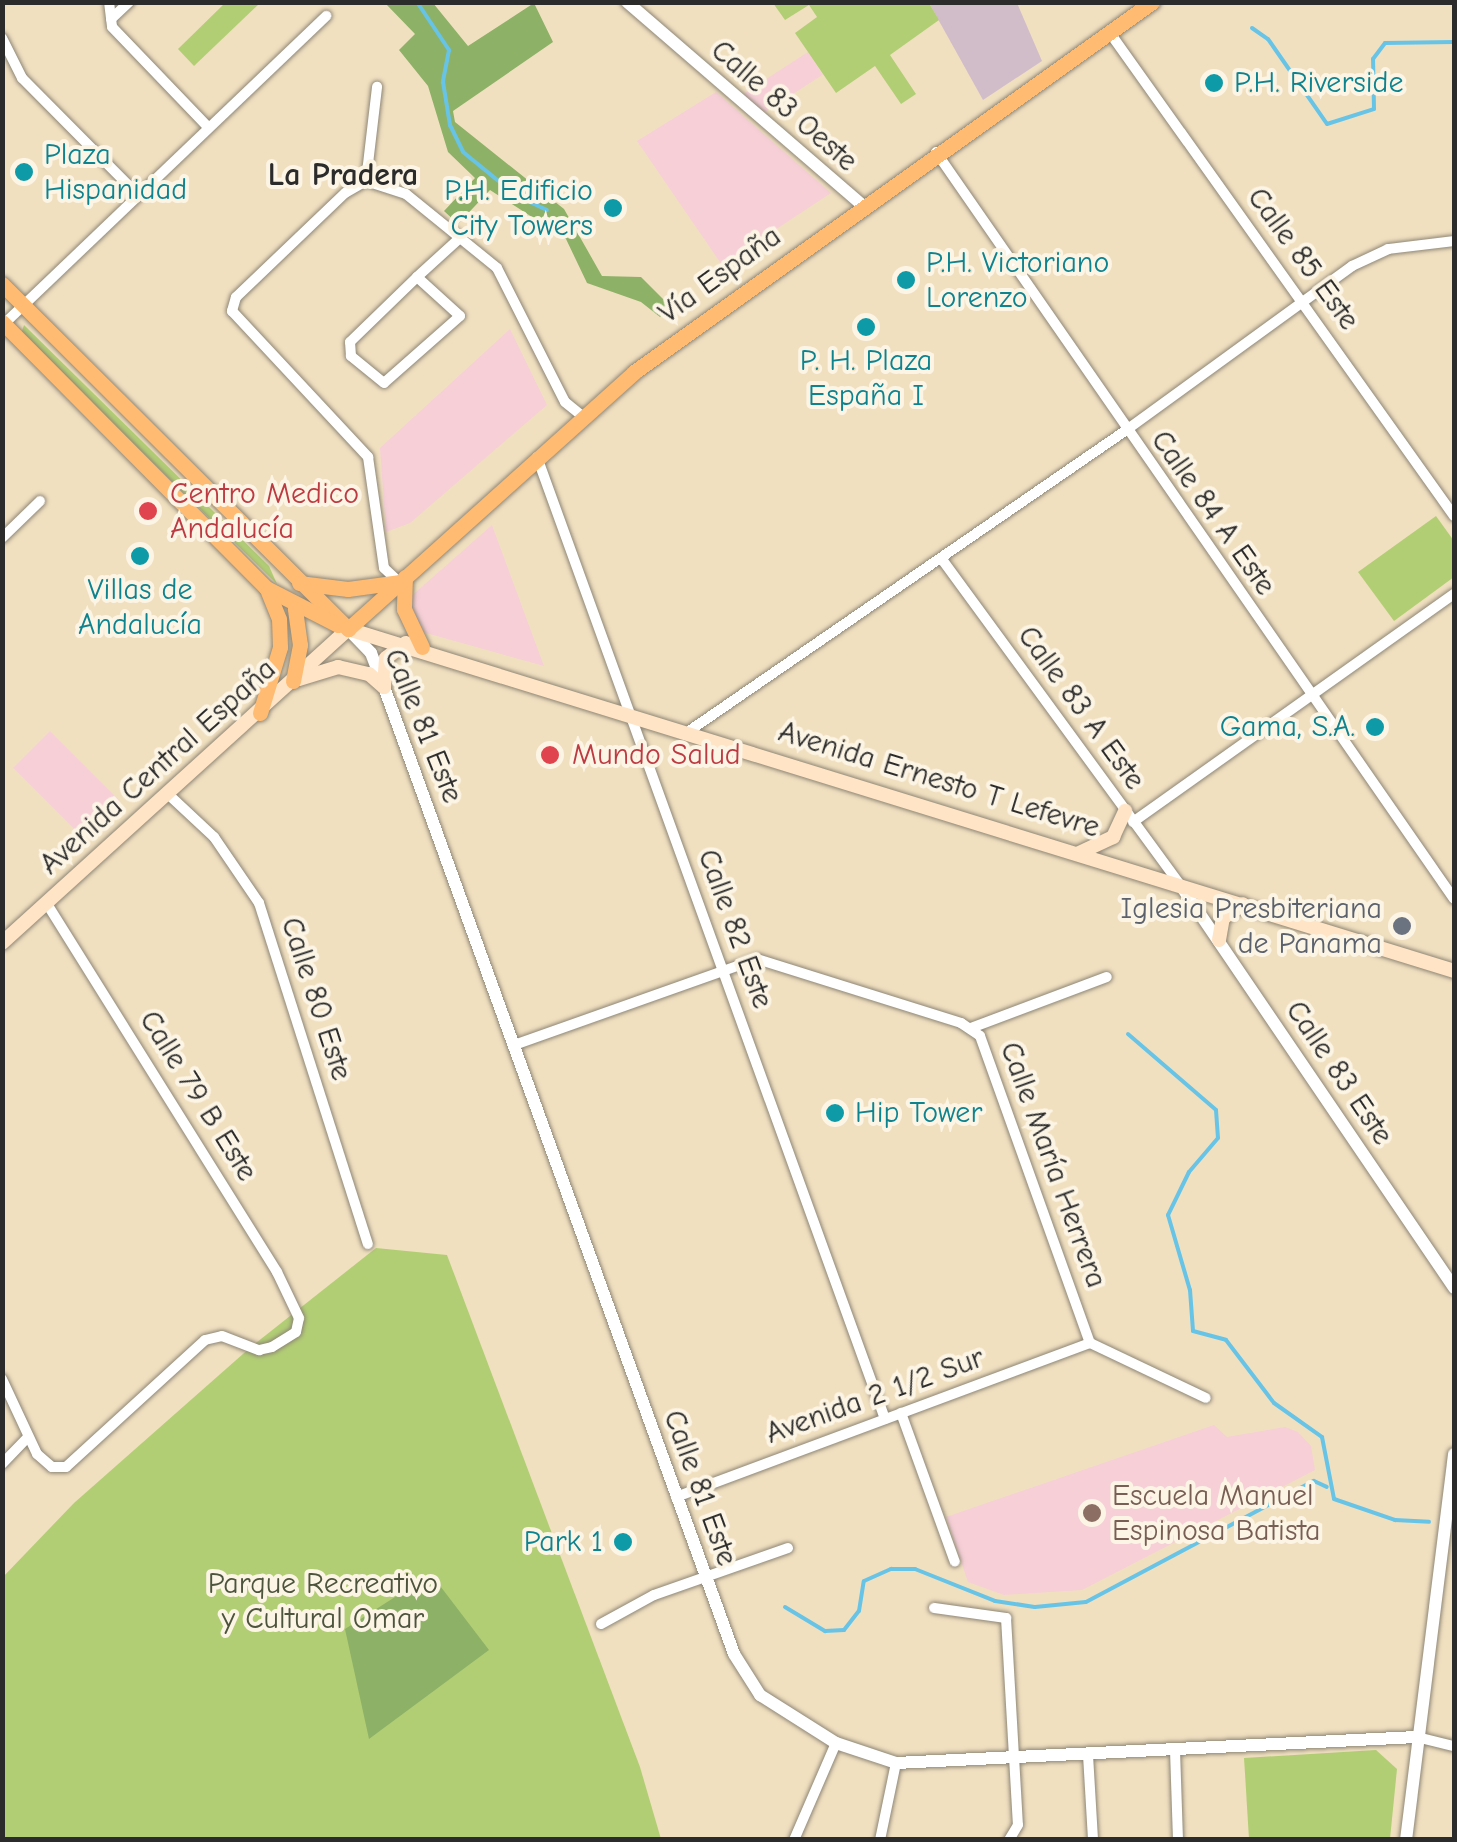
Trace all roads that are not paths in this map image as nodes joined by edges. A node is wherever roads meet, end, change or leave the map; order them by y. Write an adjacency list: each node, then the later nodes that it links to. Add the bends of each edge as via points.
1 (109, 2): 6 (street)
2 (128, 2): 6 (street)
3 (627, 2): 14 (street, Calle 83 Oeste)
4 (1152, 2): 7 (main road, Vía España)
5 (326, 16): 10 (street)
6 (111, 20): 10 (street)
7 (1110, 33): 11 (main road, Vía España); 19 (street, Calle 85 Este)
8 (2, 38): 13 (street, via 22,78)
9 (376, 87): 12 (street)
10 (208, 127): 13 (street)
11 (935, 152): 14 (main road, Vía España); 23 (street, Calle 84 A Este)
12 (366, 182): 15 (street, via 406,194); 29 (street, via 345,193 236,297 234,320 368,457 384,568)
13 (137, 194): 20 (street)
14 (863, 206): 22 (main road, Vía España)
15 (460, 237): 17 (street); 22 (street, via 512,290 565,402)
16 (1454, 242): 19 (street, via 1388,250)
17 (417, 277): 17 (street, via 350,342 351,356 384,383 460,316)
18 (2, 284): 20 (main road)
19 (1302, 300): 23 (street); 26 (street, Calle 85 Este)
20 (22, 306): 21 (street); 30 (main road)
21 (3, 323): 31 (main road)
22 (582, 416): 24 (main road, Vía España)
23 (1125, 431): 28 (street); 38 (street, Calle 84 A Este)
24 (537, 457): 29 (main road, Vía España); 40 (street, Calle 82 Este)
25 (40, 501): 27 (street)
26 (1454, 516)
27 (2, 538)
28 (941, 558): 41 (street); 43 (street, Calle 83 A Este)
29 (402, 580): 30 (main road, via 348,588); 34 (main road, Vía España); 35 (main road)
30 (297, 582): 34 (main road)
31 (266, 588): 33 (main road); 39 (main road, via 280,638)
32 (1454, 594): 38 (street)
33 (295, 608): 34 (main road); 36 (main road, via 300,644)
34 (348, 628): 35 (main road, Avenida Ernesto T Lefevre); 36 (main road, Avenida Central España); 37 (street, Calle 81 Este, via 371,653)
35 (414, 645): 37 (main road, via 386,658); 40 (main road, Avenida Ernesto T Lefevre)
36 (294, 681): 37 (main road, via 338,667 369,674); 39 (main road, Avenida Central España)
37 (384, 687): 55 (street, Calle 81 Este)
38 (1312, 697): 43 (street); 46 (street, Calle 84 A Este)
39 (260, 713): 42 (main road, Avenida Central España)
40 (629, 713): 41 (main road, Avenida Ernesto T Lefevre); 51 (street, Calle 82 Este)
41 (689, 731): 44 (main road, Avenida Ernesto T Lefevre)
42 (169, 795): 47 (main road, Avenida Central España); 56 (street, Calle 80 Este, via 214,837 259,903)
43 (1129, 816): 44 (main road, via 1109,840); 45 (street, Calle 83 A Este)
44 (1079, 854): 45 (main road, Avenida Ernesto T Lefevre)
45 (1181, 886): 48 (main road, Avenida Ernesto T Lefevre); 49 (street, Calle 83 Este)
46 (1454, 899)
47 (47, 904): 50 (main road, Avenida Central España); 63 (street, Calle 79 B Este, via 299,1318 296,1332 272,1348 222,1336 205,1340 66,1466 52,1468)
48 (1243, 904): 49 (main road, via 1223,918); 52 (main road, Avenida Ernesto T Lefevre)
49 (1218, 940): 57 (street, Calle 83 Este)
50 (2, 944)
51 (722, 967): 54 (street, Calle María Herrera, via 767,961); 55 (street, Calle María Herrera); 62 (street, Calle 82 Este)
52 (1454, 971)
53 (1107, 978): 54 (street)
54 (971, 1028): 58 (street, Calle María Herrera, via 980,1036)
55 (517, 1044): 66 (street, Calle 81 Este)
56 (368, 1244)
57 (1454, 1288)
58 (1090, 1343): 60 (street); 61 (street, Avenida 2 1/2 Sur)
59 (2, 1379): 63 (street)
60 (1206, 1398)
61 (901, 1413): 62 (street, Avenida 2 1/2 Sur); 68 (street)
62 (884, 1419): 66 (street, Avenida 2 1/2 Sur)
63 (28, 1436): 65 (street)
64 (1454, 1454): 72 (street)
65 (2, 1464)
66 (676, 1496): 69 (street, Calle 81 Este)
67 (788, 1548): 69 (street)
68 (955, 1562)
69 (706, 1577): 71 (street); 73 (street, Calle 81 Este, via 734,1654 760,1695)
70 (934, 1608): 77 (street, via 1006,1618)
71 (601, 1624)
72 (1417, 1737): 74 (street, Calle 81 Este); 75 (street, Calle 81 Este); 84 (street)
73 (836, 1743): 78 (street, Calle 81 Este); 79 (street)
74 (1454, 1746)
75 (1175, 1750): 76 (street, Calle 81 Este); 83 (street)
76 (1088, 1755): 77 (street, Calle 81 Este); 82 (street)
77 (1015, 1759): 78 (street, Calle 81 Este); 81 (street, via 1018,1825)
78 (896, 1763): 80 (street)
79 (794, 1840)
80 (880, 1840)
81 (1009, 1840)
82 (1093, 1840)
83 (1178, 1840)
84 (1406, 1840)

